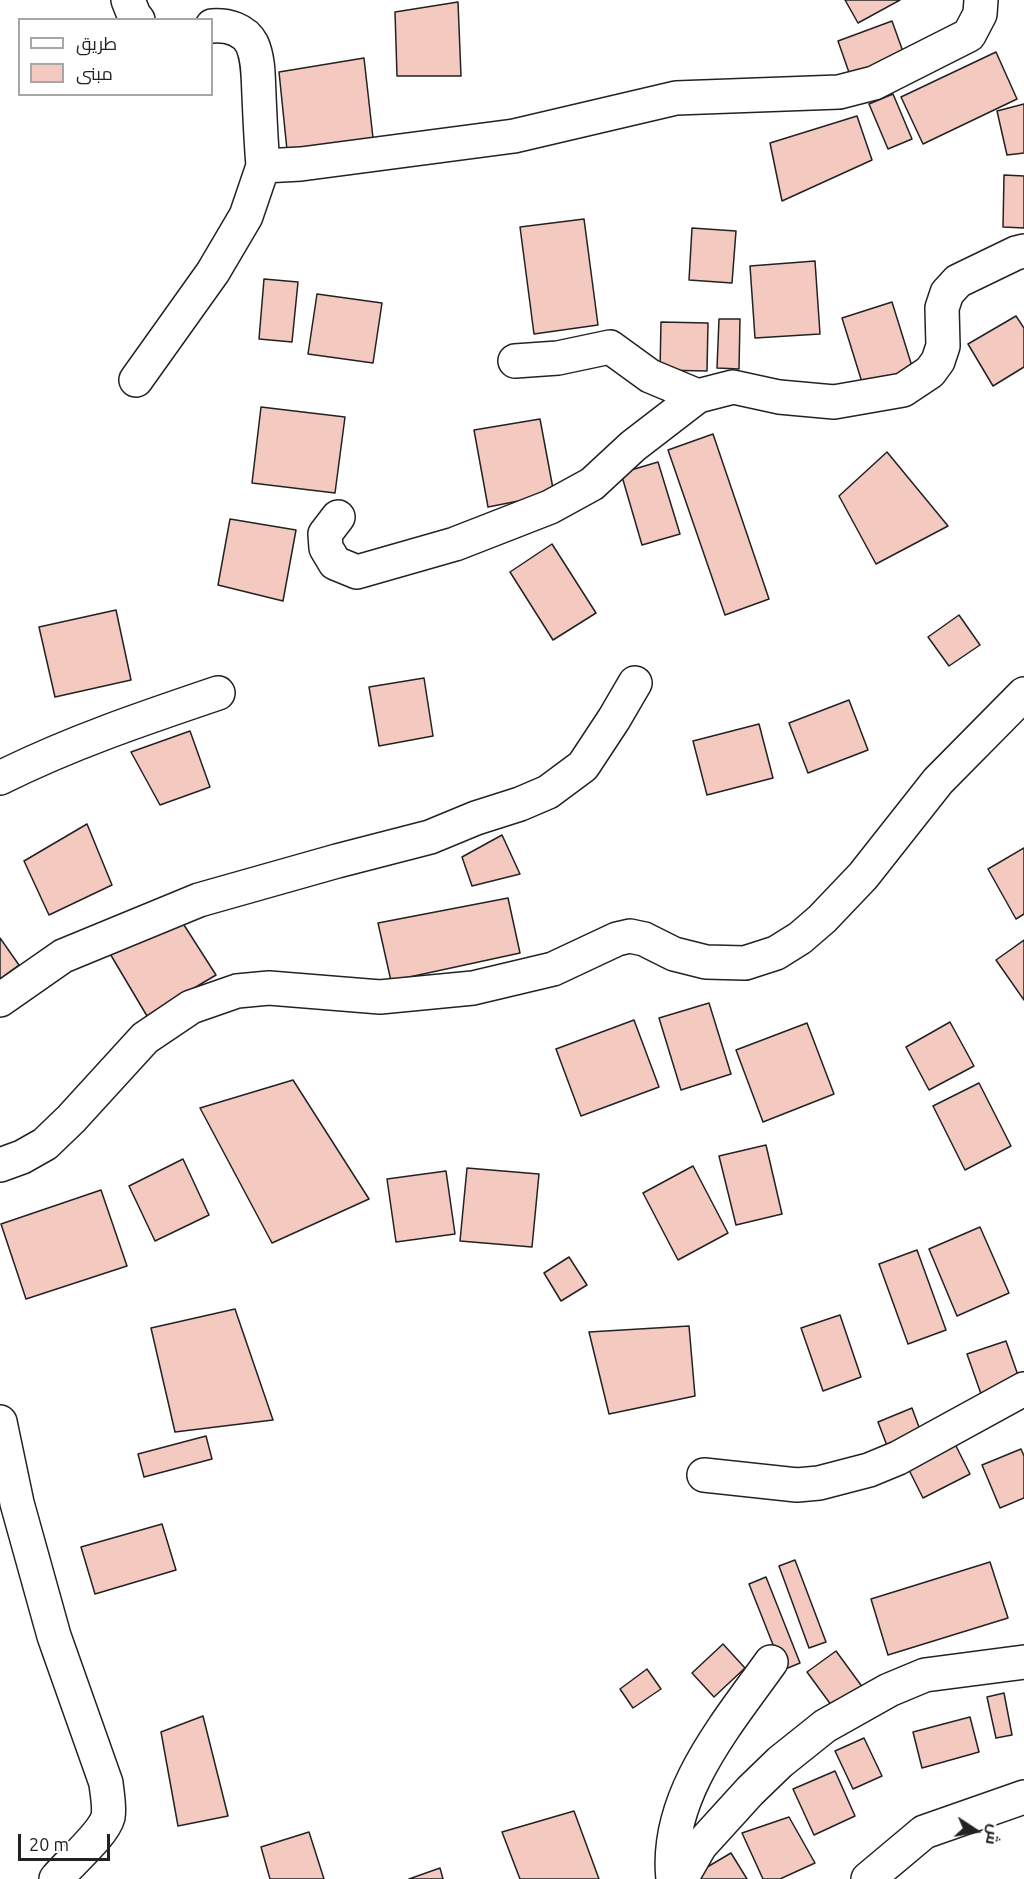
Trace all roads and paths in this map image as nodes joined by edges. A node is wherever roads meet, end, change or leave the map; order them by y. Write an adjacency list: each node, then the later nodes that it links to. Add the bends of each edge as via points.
1 (128, 0): 3 (street)
2 (981, 0): 5 (street, via 980,14 969,35 874,83 839,92 675,98 514,136)
3 (136, 18)
4 (213, 26): 5 (street, via 235,29 251,43 257,61)
5 (263, 166): 8 (street, via 246,216 224,254)
6 (1024, 251): 9 (street, via 958,281 947,293 938,361 930,372 903,390 834,402 779,397 733,387)
7 (515, 361): 9 (street, via 558,358 610,347 650,376)
8 (136, 380)
9 (698, 396): 10 (street, via 633,446 592,484 550,507 454,544 357,572 335,563 326,549 325,534)
10 (338, 517)
11 (635, 683): 15 (street, via 583,766 548,792 430,837 199,900 63,956)
12 (218, 693): 14 (street, via 42,757)
13 (1024, 693): 16 (street, via 938,781 863,876 815,925 776,953 745,963 706,962 630,936 553,969 473,988 380,997 269,988 237,991 192,1007 145,1038 45,1144)
14 (0, 778)
15 (0, 1000)
16 (0, 1165)
17 (1024, 1389): 19 (street, via 869,1470 797,1485)
18 (0, 1422): 23 (street, via 17,1503 54,1636 106,1783 109,1807 98,1834)
19 (704, 1476)
20 (771, 1662): 24 (street, via 720,1734 689,1790 674,1835)
21 (1024, 1662): 25 (street, via 925,1675 825,1726 744,1797 700,1846)
22 (1024, 1797): 26 (street, via 924,1832)
23 (56, 1879)
24 (674, 1879)
25 (681, 1879)
26 (868, 1879)

